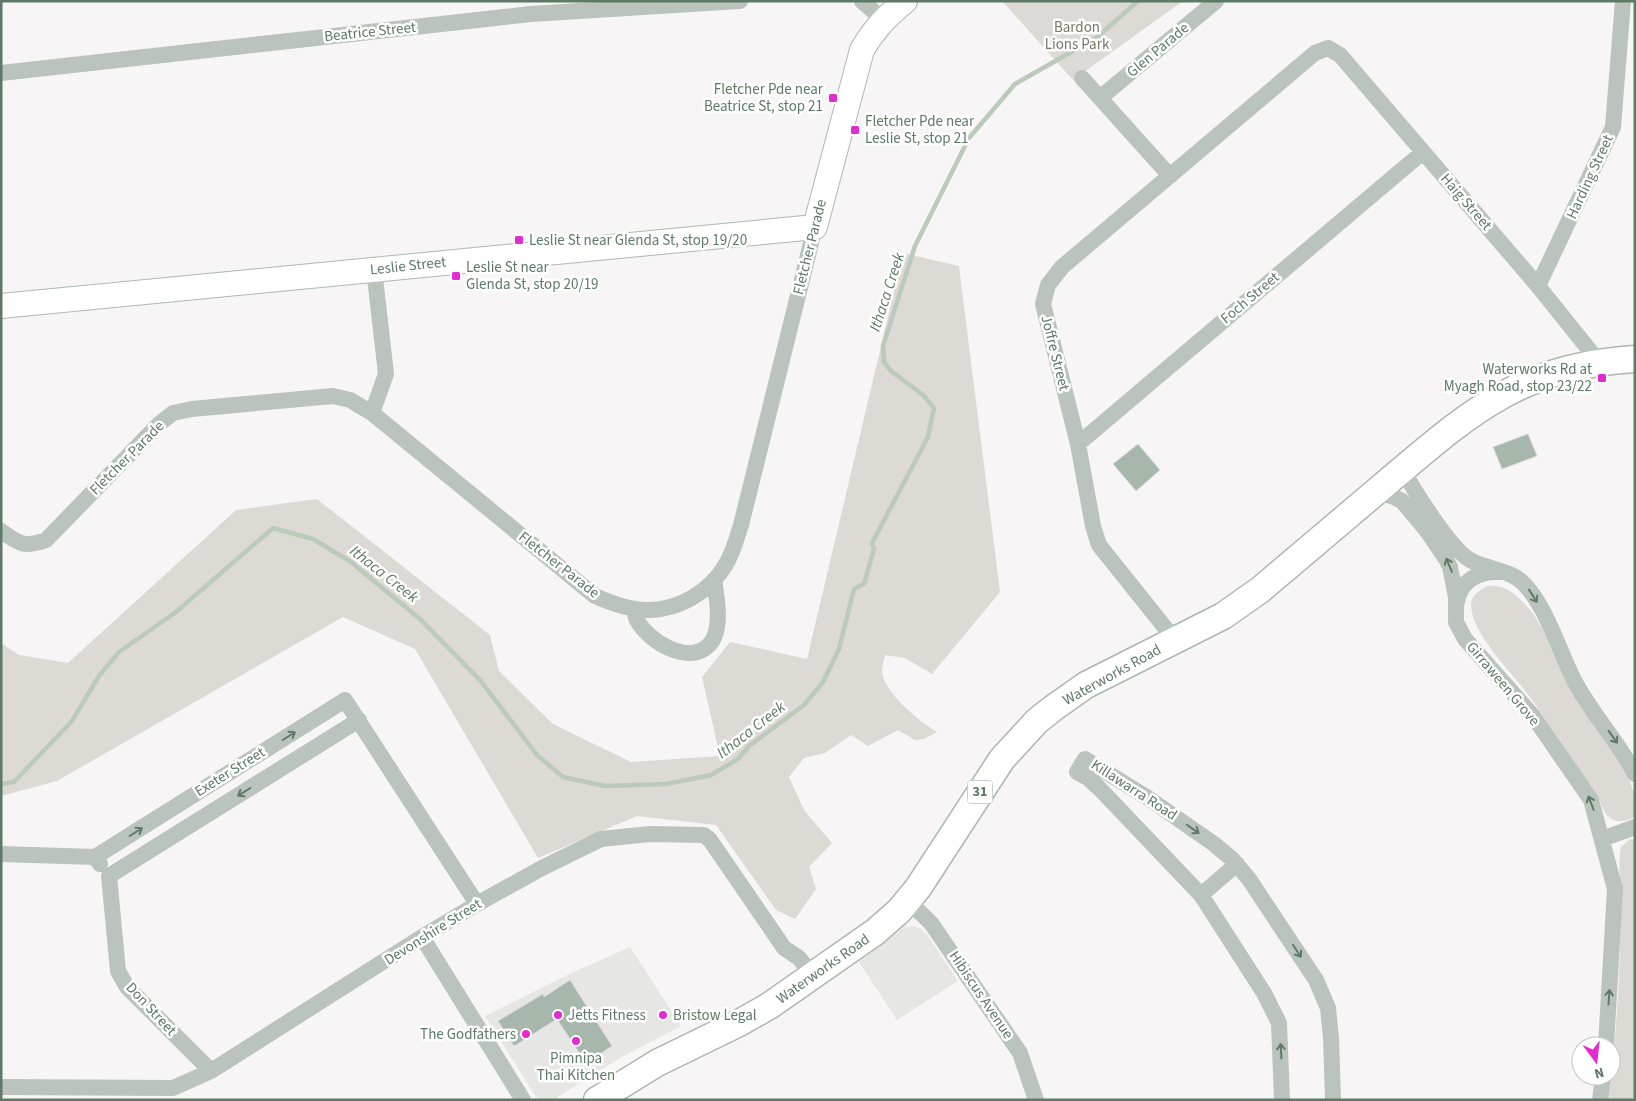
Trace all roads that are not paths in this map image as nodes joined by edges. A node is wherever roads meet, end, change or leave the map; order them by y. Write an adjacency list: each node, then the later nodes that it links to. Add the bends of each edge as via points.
1 (740, 1): 9 (street, Beatrice Street, via 531,14)
2 (862, 1): 6 (street)
3 (905, 1): 6 (street, Fletcher Parade)
4 (1216, 1): 11 (street, Glen Parade)
5 (1623, 1): 7 (street, Harding Street)
6 (883, 20): 14 (street, Fletcher Parade, via 862,50)
7 (1628, 33): 16 (street, Harding Street, via 1613,128)
8 (1328, 48): 12 (street, Haig Street, via 1340,55); 13 (street, Joffre Street, via 1316,54)
9 (1, 73)
10 (1082, 78): 11 (street)
11 (1100, 98): 13 (street)
12 (1423, 152): 16 (street, Haig Street); 21 (street, Foch Street)
13 (1170, 176): 21 (street, Joffre Street, via 1062,267 1048,285 1043,304)
14 (815, 227): 15 (street, Leslie Street); 27 (street, Fletcher Parade, via 741,525 731,555)
15 (374, 269): 17 (street, Leslie Street); 20 (street, via 386,374)
16 (1538, 286): 19 (street, Haig Street)
17 (1, 306)
18 (1635, 359): 19 (main road, Waterworks Road / 31)
19 (1599, 362): 22 (main road, Waterworks Road / 31, via 1558,371 1510,390 1460,421)
20 (372, 413): 25 (street, Fletcher Parade, via 350,400 333,396 173,413 46,540 19,544); 29 (street, Fletcher Parade, via 595,596)
21 (1078, 444): 30 (street, Joffre Street, via 1099,545)
22 (1403, 469): 23 (main road, Waterworks Road / 31); 24 (street, Girraween Grove)
23 (1374, 494): 24 (street, Girraween Grove, via 1400,500); 30 (main road, Waterworks Road / 31, via 1247,600)
24 (1432, 527): 26 (street, Girraween Grove, via 1464,556); 28 (street, Girraween Grove, one-way to 24, via 1450,567)
25 (1, 531)
26 (1512, 576): 28 (street, via 1492,572 1478,575 1460,591); 32 (street, Girraween Grove, one-way to 32, via 1526,586 1540,608 1579,688 1625,754)
27 (714, 580): 29 (street, Fletcher Parade, via 699,594 680,604 661,609); 29 (street, via 718,600 717,626 710,644 701,650 686,653 659,643 637,619)
28 (1456, 607): 36 (street, Girraween Grove, one-way to 28, via 1591,800 1533,716 1465,640 1456,622)
29 (634, 609)
30 (1175, 640): 42 (main road, Waterworks Road / 31, via 1086,685 1024,734 990,777)
31 (359, 720): 38 (street, Exeter Street, one-way to 31, via 345,700); 40 (street, Exeter Street, one-way to 40); 43 (street, Exeter Street)
32 (1635, 774)
33 (1126, 783): 34 (street, via 1118,796); 34 (street, Killawarra Road, via 1085,759 1077,772 1091,780); 39 (street, Killawarra Road, one-way to 39, via 1214,844)
34 (1119, 808): 41 (street, Killawarra Road)
35 (1635, 827): 36 (street)
36 (1602, 839): 46 (street, Girraween Grove, one-way to 36, via 1615,889)
37 (1, 854): 38 (street)
38 (95, 858): 40 (street)
39 (1237, 864): 41 (street); 54 (street, Killawarra Road, one-way to 54, via 1316,980 1328,1008)
40 (110, 876): 47 (street, Don Street, via 118,971 127,986)
41 (1201, 895): 53 (street, Killawarra Road, one-way to 41, via 1279,1023 1264,993)
42 (908, 901): 45 (main road, Waterworks Road / 31, via 875,932); 52 (street, Hibiscus Avenue, via 931,923 1020,1052)
43 (477, 904): 44 (street, Devonshire Street); 45 (street, Devonshire Street, via 601,839 650,834 704,835 784,948 799,958)
44 (422, 938): 47 (street, Devonshire Street); 50 (street)
45 (812, 976): 51 (main road, Waterworks Road / 31, via 753,1015 657,1063)
46 (1607, 1036)
47 (211, 1071): 49 (street, Devonshire Street, via 173,1088)
48 (1602, 1086): 55 (street)
49 (1, 1087)
50 (523, 1100)
51 (597, 1100)
52 (1036, 1100)
53 (1282, 1100)
54 (1333, 1100)
55 (1600, 1100)

